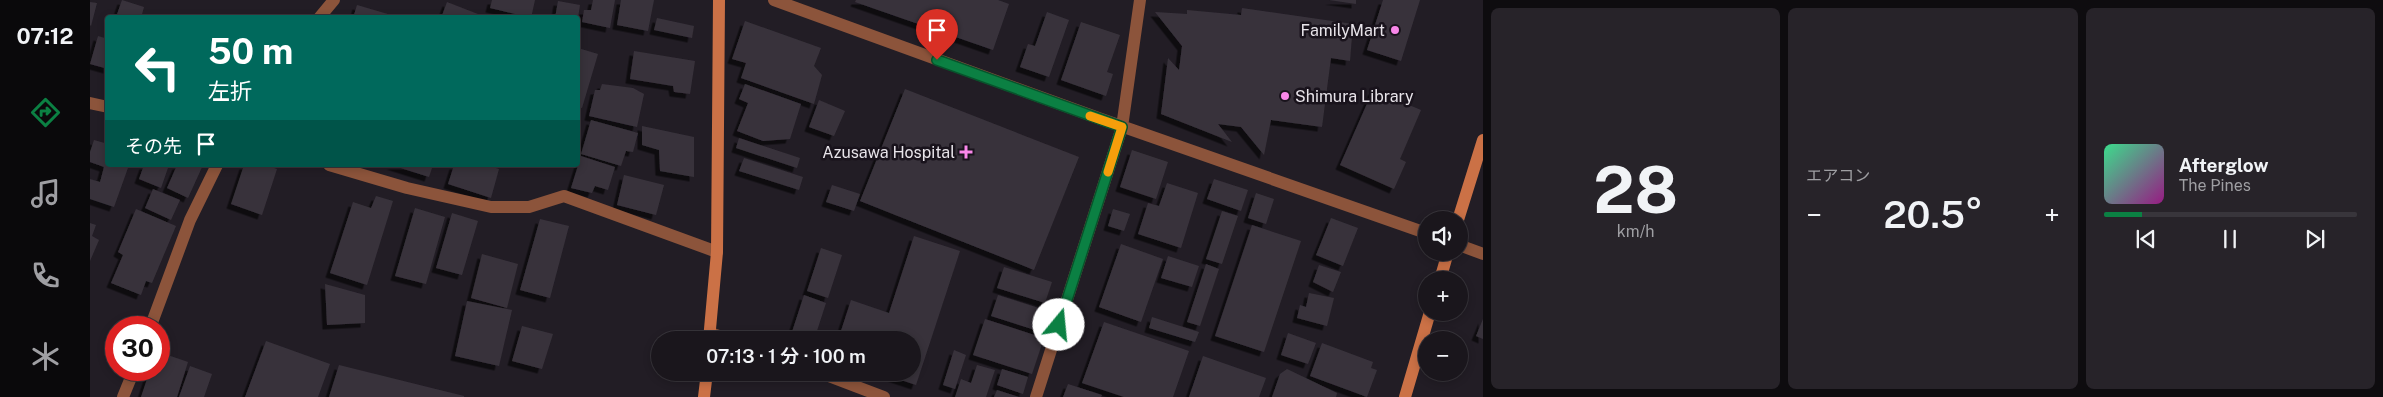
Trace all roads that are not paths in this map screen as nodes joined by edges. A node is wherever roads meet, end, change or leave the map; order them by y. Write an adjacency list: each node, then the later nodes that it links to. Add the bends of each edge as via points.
1 (334, 0): 5 (street)
2 (719, 0): 15 (street)
3 (774, 0): 8 (street)
4 (1140, 0): 8 (street)
5 (322, 15)
6 (90, 103): 7 (street)
7 (105, 106)
8 (1122, 127): 13 (street); 26 (street)
9 (1483, 140): 12 (street)
10 (216, 167): 17 (street, via 190,220)
11 (336, 167): 15 (street, via 407,188 491,207 529,207 564,196)
12 (1461, 211)
13 (1418, 230)
14 (1468, 248): 16 (street)
15 (718, 252): 19 (street)
16 (1483, 254)
17 (154, 316)
18 (1427, 321): 27 (street)
19 (710, 331)
20 (130, 381): 23 (street)
21 (706, 381): 24 (street)
22 (842, 381): 25 (street)
23 (124, 397)
24 (704, 397)
25 (884, 397)
26 (1036, 397)
27 (1405, 397)

